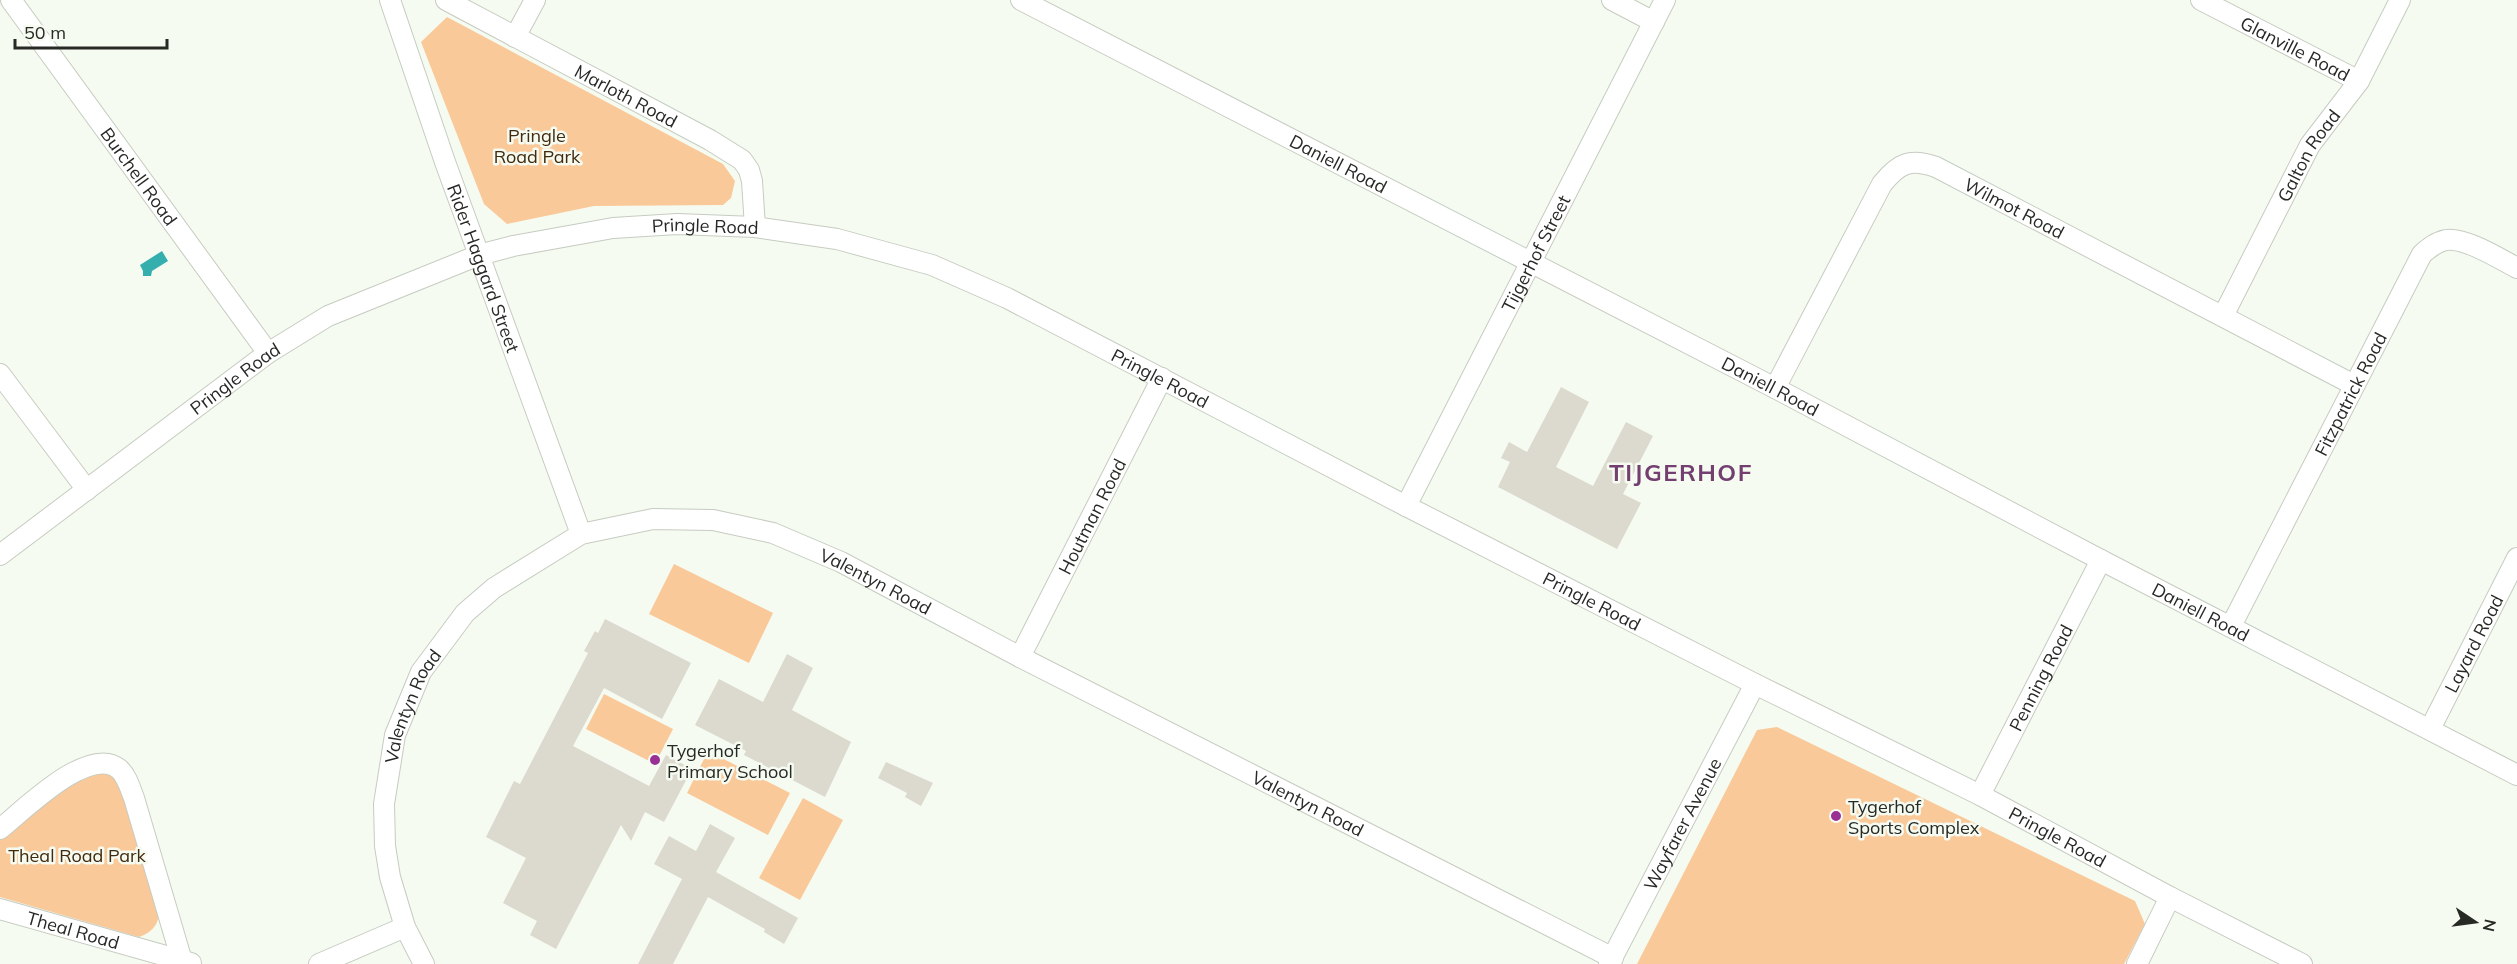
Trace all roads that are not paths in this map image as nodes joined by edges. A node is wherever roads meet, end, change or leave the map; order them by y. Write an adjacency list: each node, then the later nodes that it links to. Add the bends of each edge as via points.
1 (11, 0): 18 (street, Burchell Road)
2 (390, 0): 14 (street, Rider Haggard Street)
3 (446, 0): 11 (street, Marloth Road)
4 (536, 0): 11 (street)
5 (1021, 0): 15 (street, Daniell Road)
6 (1612, 0): 10 (street)
7 (1665, 0): 10 (street, Tijgerhof Street)
8 (2202, 0): 12 (street, Glanville Road)
9 (2400, 0): 12 (street, Galton Road)
10 (1653, 22): 15 (street, Tijgerhof Street)
11 (515, 37): 13 (street, Marloth Road, via 742,160 753,181)
12 (2359, 81): 17 (street, Galton Road, via 2310,146)
13 (755, 227): 14 (street, Pringle Road, via 677,224 613,228); 20 (street, Pringle Road, via 837,239 932,265 1007,298)
14 (479, 255): 18 (street, Pringle Road, via 328,316); 25 (street, Rider Haggard Street)
15 (1530, 262): 22 (street, Daniell Road); 24 (street, Tijgerhof Street)
16 (2517, 268): 21 (street, Fitzpatrick Road, via 2463,242 2433,244 2422,254)
17 (2223, 316): 21 (street, Wilmot Road); 22 (street, Wilmot Road, via 1936,167 1907,163 1892,171 1882,184)
18 (268, 353): 23 (street, Pringle Road)
19 (0, 374): 23 (street)
20 (1162, 378): 24 (street, Pringle Road); 30 (street, Houtman Road)
21 (2354, 385): 29 (street, Fitzpatrick Road)
22 (1775, 388): 28 (street, Daniell Road)
23 (87, 490): 26 (street, Pringle Road)
24 (1406, 506): 31 (street, Pringle Road)
25 (581, 534): 30 (street, Valentyn Road, via 653,519 713,520 773,533 841,562); 38 (street, Valentyn Road, via 494,588 465,613 421,672 395,735 384,804 390,877)
26 (0, 555)
27 (2517, 558): 32 (street, Layard Road)
28 (2101, 560): 29 (street, Daniell Road); 34 (street, Penning Road)
29 (2230, 627): 32 (street, Daniell Road)
30 (1020, 657): 39 (street, Valentyn Road)
31 (1755, 684): 34 (street, Pringle Road); 39 (street, Wayfarer Avenue)
32 (2430, 729): 33 (street, Daniell Road)
33 (2517, 775)
34 (1980, 795): 36 (street, Pringle Road)
35 (0, 829): 40 (street, Theal Road, via 85,765 101,762 119,768 134,798)
36 (2170, 897): 43 (street); 44 (street, Pringle Road)
37 (0, 909): 40 (street, Theal Road)
38 (405, 927): 41 (street); 42 (street, Valentyn Road)
39 (1611, 961)
40 (189, 962)
41 (319, 964)
42 (424, 964)
43 (2137, 964)
44 (2302, 964)

